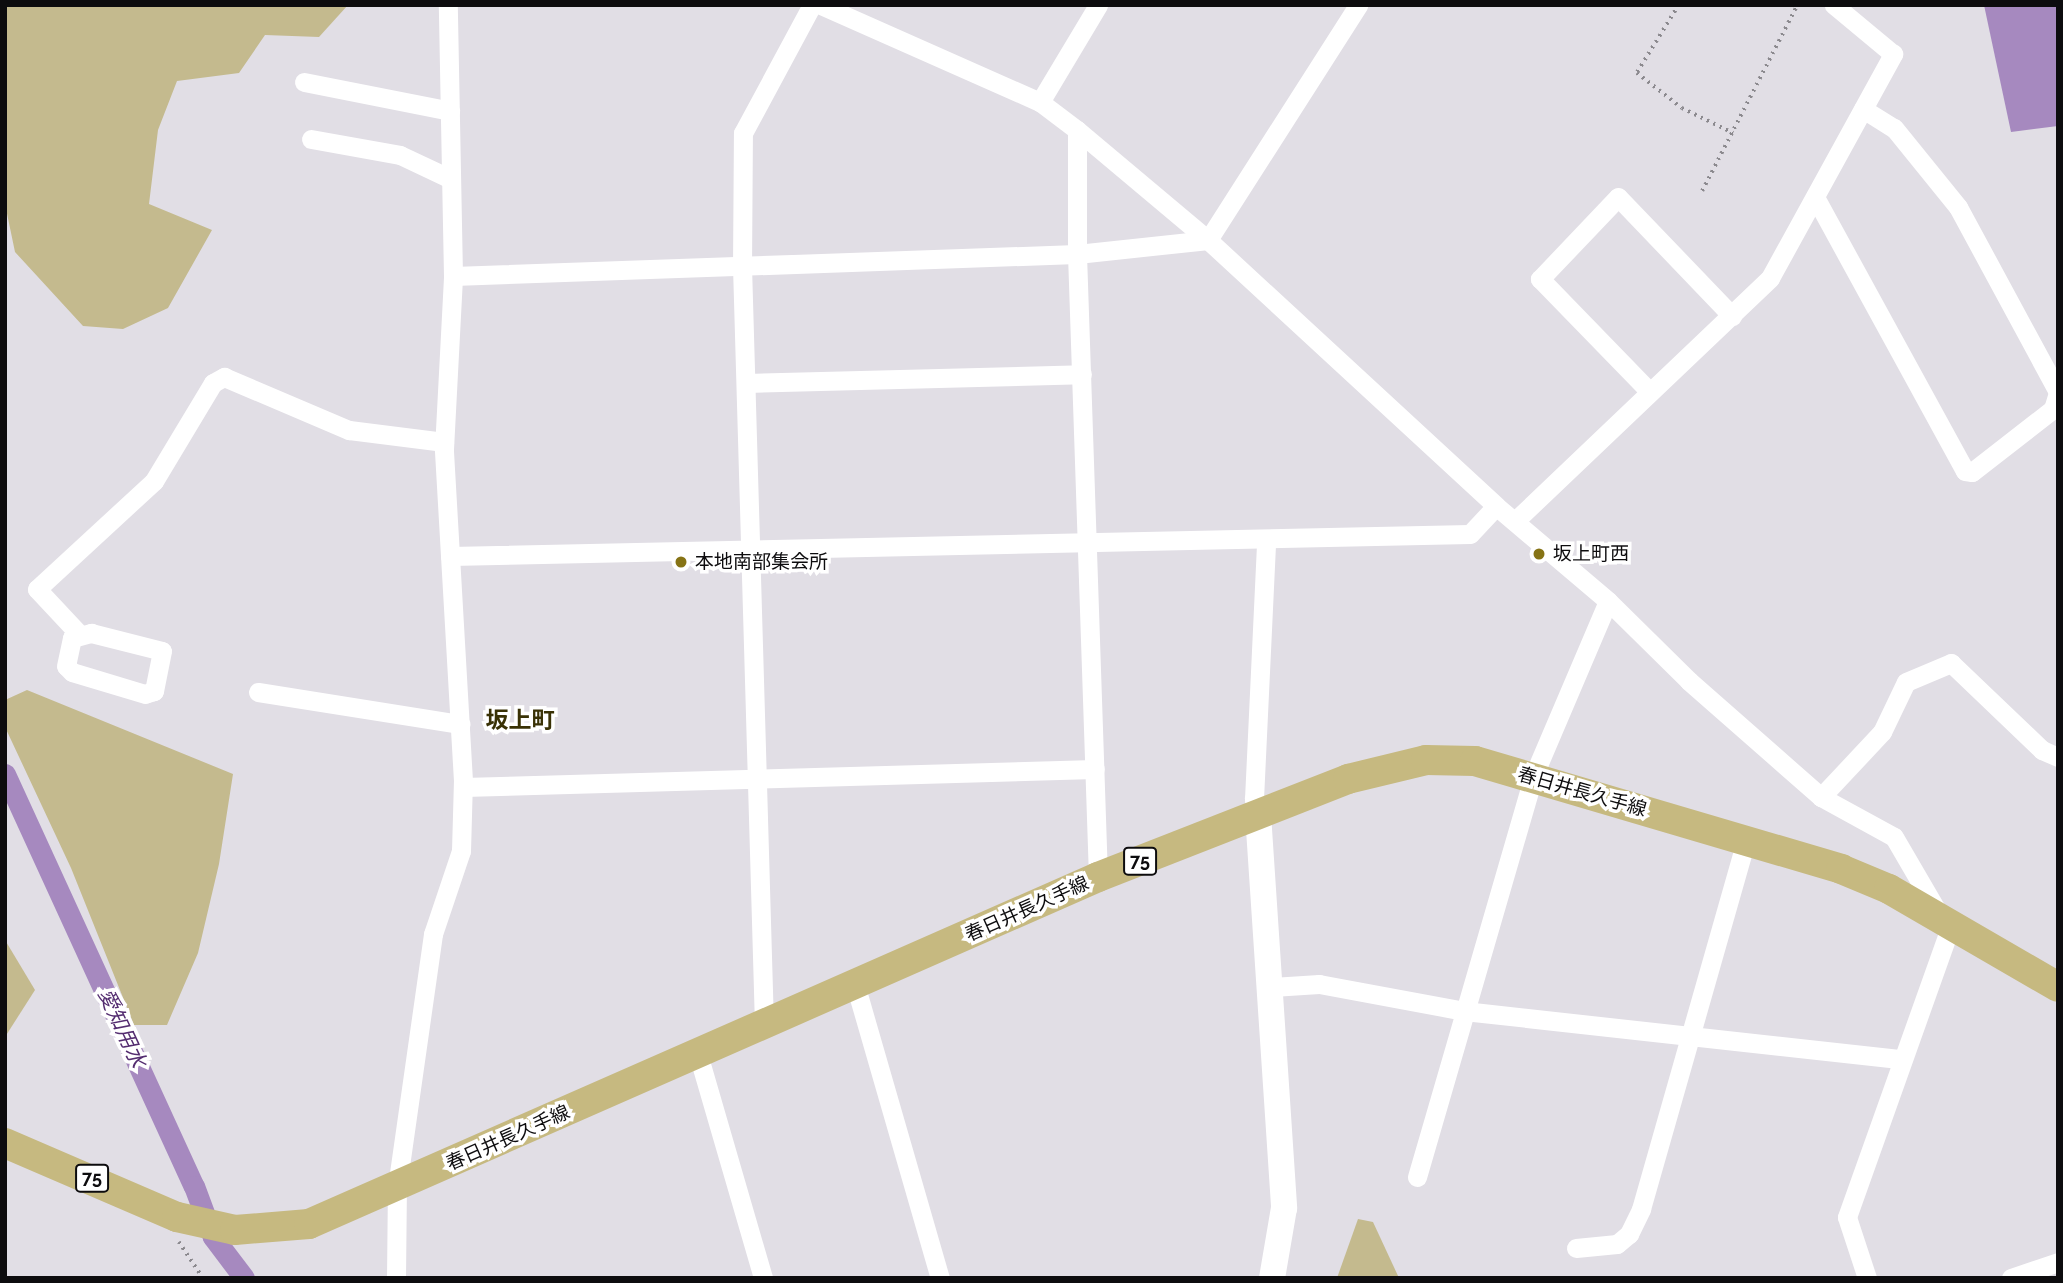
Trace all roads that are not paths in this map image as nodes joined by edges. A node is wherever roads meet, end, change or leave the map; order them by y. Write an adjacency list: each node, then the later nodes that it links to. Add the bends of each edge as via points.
1 (448, 5): 10 (street)
2 (811, 5): 17 (street, via 743,133)
3 (821, 5): 8 (street)
4 (1098, 5): 8 (street)
5 (1358, 5): 15 (street)
6 (1835, 5): 9 (street, via 1893,54)
7 (304, 82): 10 (street)
8 (1040, 102): 11 (street)
9 (1863, 109): 14 (street); 23 (street, via 1894,128 1958,207)
10 (450, 111): 13 (street)
11 (1077, 130): 15 (street); 16 (street)
12 (311, 139): 13 (street, via 400,155)
13 (451, 179): 18 (street)
14 (1815, 197): 19 (street, via 1770,278); 23 (street, via 1965,471 1972,472 2053,410)
15 (1208, 240): 16 (street); 25 (street)
16 (1077, 254): 17 (street); 20 (street)
17 (742, 268): 18 (street); 21 (street)
18 (453, 276): 24 (street)
19 (1732, 316): 22 (street); 22 (street, via 1618,197 1540,279)
20 (1082, 374): 21 (street); 28 (street)
21 (746, 383): 29 (street)
22 (1650, 392): 26 (street)
23 (2058, 392)
24 (444, 442): 30 (street); 32 (street, via 349,430 224,377 213,383 154,481 37,590)
25 (1496, 506): 26 (street); 27 (street, via 1470,534)
26 (1515, 521): 31 (street)
27 (1266, 542): 28 (street); 41 (street, via 1254,799)
28 (1089, 545): 29 (street); 36 (street)
29 (752, 552): 30 (street); 38 (street)
30 (450, 556): 34 (street)
31 (1608, 601): 37 (street); 40 (street, via 1689,681)
32 (80, 635): 32 (street, via 72,638 66,666 72,672 145,694 154,691 162,650 91,633)
33 (258, 692): 34 (street)
34 (460, 724): 39 (street)
35 (2058, 757): 40 (street, via 2042,750 1951,663 1906,682 1882,732)
36 (1095, 769): 38 (street); 43 (street)
37 (1533, 777): 41 (main road, 春日井長久手線 / 75, via 1475,761 1426,760 1348,779); 42 (main road, 春日井長久手線 / 75); 48 (street)
38 (757, 780): 39 (street); 49 (street)
39 (463, 787): 55 (street, via 461,851 433,934)
40 (1821, 797): 44 (street, via 1894,837)
41 (1258, 814): 43 (main road, 春日井長久手線 / 75); 46 (street)
42 (1746, 841): 44 (main road, 春日井長久手線 / 75, via 1841,869); 50 (street)
43 (1098, 877): 45 (main road, 春日井長久手線 / 75)
44 (1947, 923): 47 (main road, 春日井長久手線 / 75); 52 (street)
45 (855, 984): 49 (main road, 春日井長久手線 / 75); 60 (street)
46 (1272, 986): 48 (street, via 1319,985); 61 (street, via 1284,1208)
47 (2058, 987)
48 (1464, 1011): 50 (street); 54 (street)
49 (764, 1025): 51 (main road, 春日井長久手線 / 75)
50 (1691, 1035): 52 (street); 56 (street, via 1641,1209 1629,1234 1617,1244)
51 (698, 1055): 55 (main road, 春日井長久手線 / 75); 59 (street)
52 (1901, 1059): 62 (street, via 1847,1217)
53 (5, 1143): 55 (main road, 春日井長久手線 / 75, via 177,1217 234,1230 309,1224)
54 (1417, 1177)
55 (397, 1187): 58 (street)
56 (1576, 1248)
57 (2058, 1262): 63 (street)
58 (396, 1278)
59 (763, 1278)
60 (940, 1278)
61 (1272, 1278)
62 (1867, 1278)
63 (2011, 1278)

